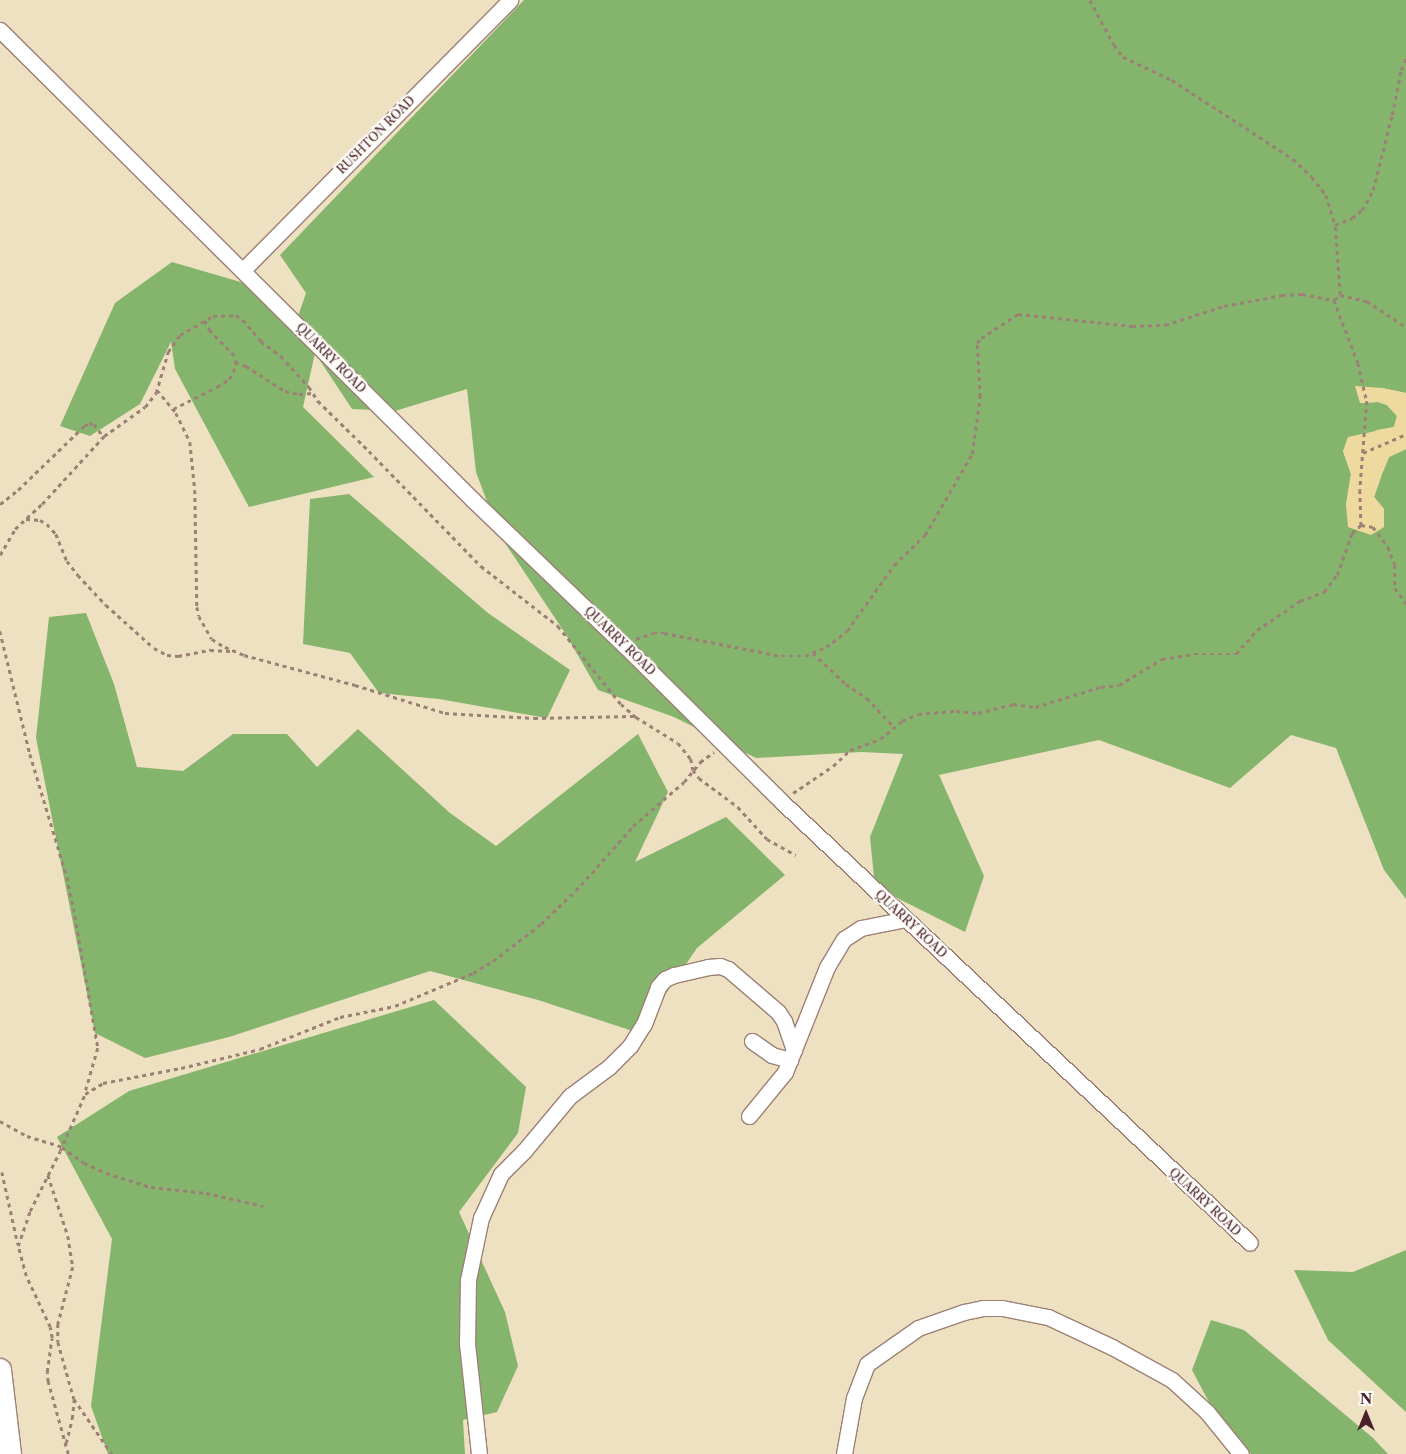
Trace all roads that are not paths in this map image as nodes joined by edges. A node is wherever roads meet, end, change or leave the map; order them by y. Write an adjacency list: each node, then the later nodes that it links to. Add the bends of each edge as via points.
1 (510, 0): 3 (street, RUSHTON ROAD)
2 (0, 30): 3 (street, QUARRY ROAD)
3 (243, 270): 4 (street, QUARRY ROAD, via 473,500)
4 (906, 919): 6 (street, via 861,928 844,939 827,968); 8 (street, QUARRY ROAD)
5 (752, 1041): 6 (street, via 772,1055)
6 (792, 1055): 7 (street, via 776,1085); 11 (street, via 784,1021 778,1012 728,969 708,966 674,974 658,987 644,1024 630,1046 609,1067 570,1096 501,1174 480,1218 468,1280 467,1344)
7 (749, 1116)
8 (1250, 1244)
9 (0, 1370): 10 (highway)
10 (10, 1454)
11 (479, 1454)
12 (844, 1454): 13 (street, via 854,1398 867,1364 918,1328 964,1312 1002,1308 1048,1317 1172,1380 1208,1412)
13 (1242, 1454)

